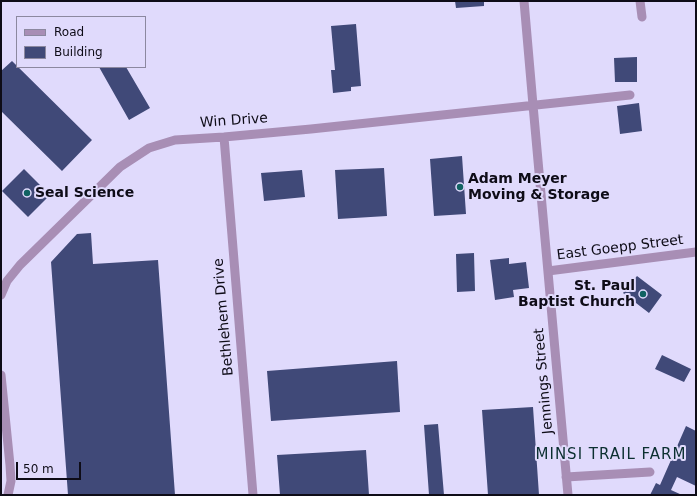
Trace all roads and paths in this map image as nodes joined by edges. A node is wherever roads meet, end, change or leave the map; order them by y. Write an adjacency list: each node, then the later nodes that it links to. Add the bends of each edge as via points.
1 (524, 1): 5 (street, Jennings Street)
2 (640, 1): 3 (street)
3 (642, 17)
4 (630, 95): 5 (street, Win Drive)
5 (533, 105): 6 (street, Win Drive); 8 (street, Jennings Street)
6 (224, 138): 9 (street, Win Drive, via 174,140 149,148 132,158 20,265 7,281); 14 (street, Bethlehem Drive)
7 (696, 252): 8 (street, East Goepp Street)
8 (548, 272): 12 (street, Jennings Street)
9 (1, 296)
10 (1, 375): 13 (street, via 11,481)
11 (650, 472): 12 (street)
12 (566, 477): 15 (street, Jennings Street)
13 (8, 495)
14 (253, 495)
15 (568, 495)

